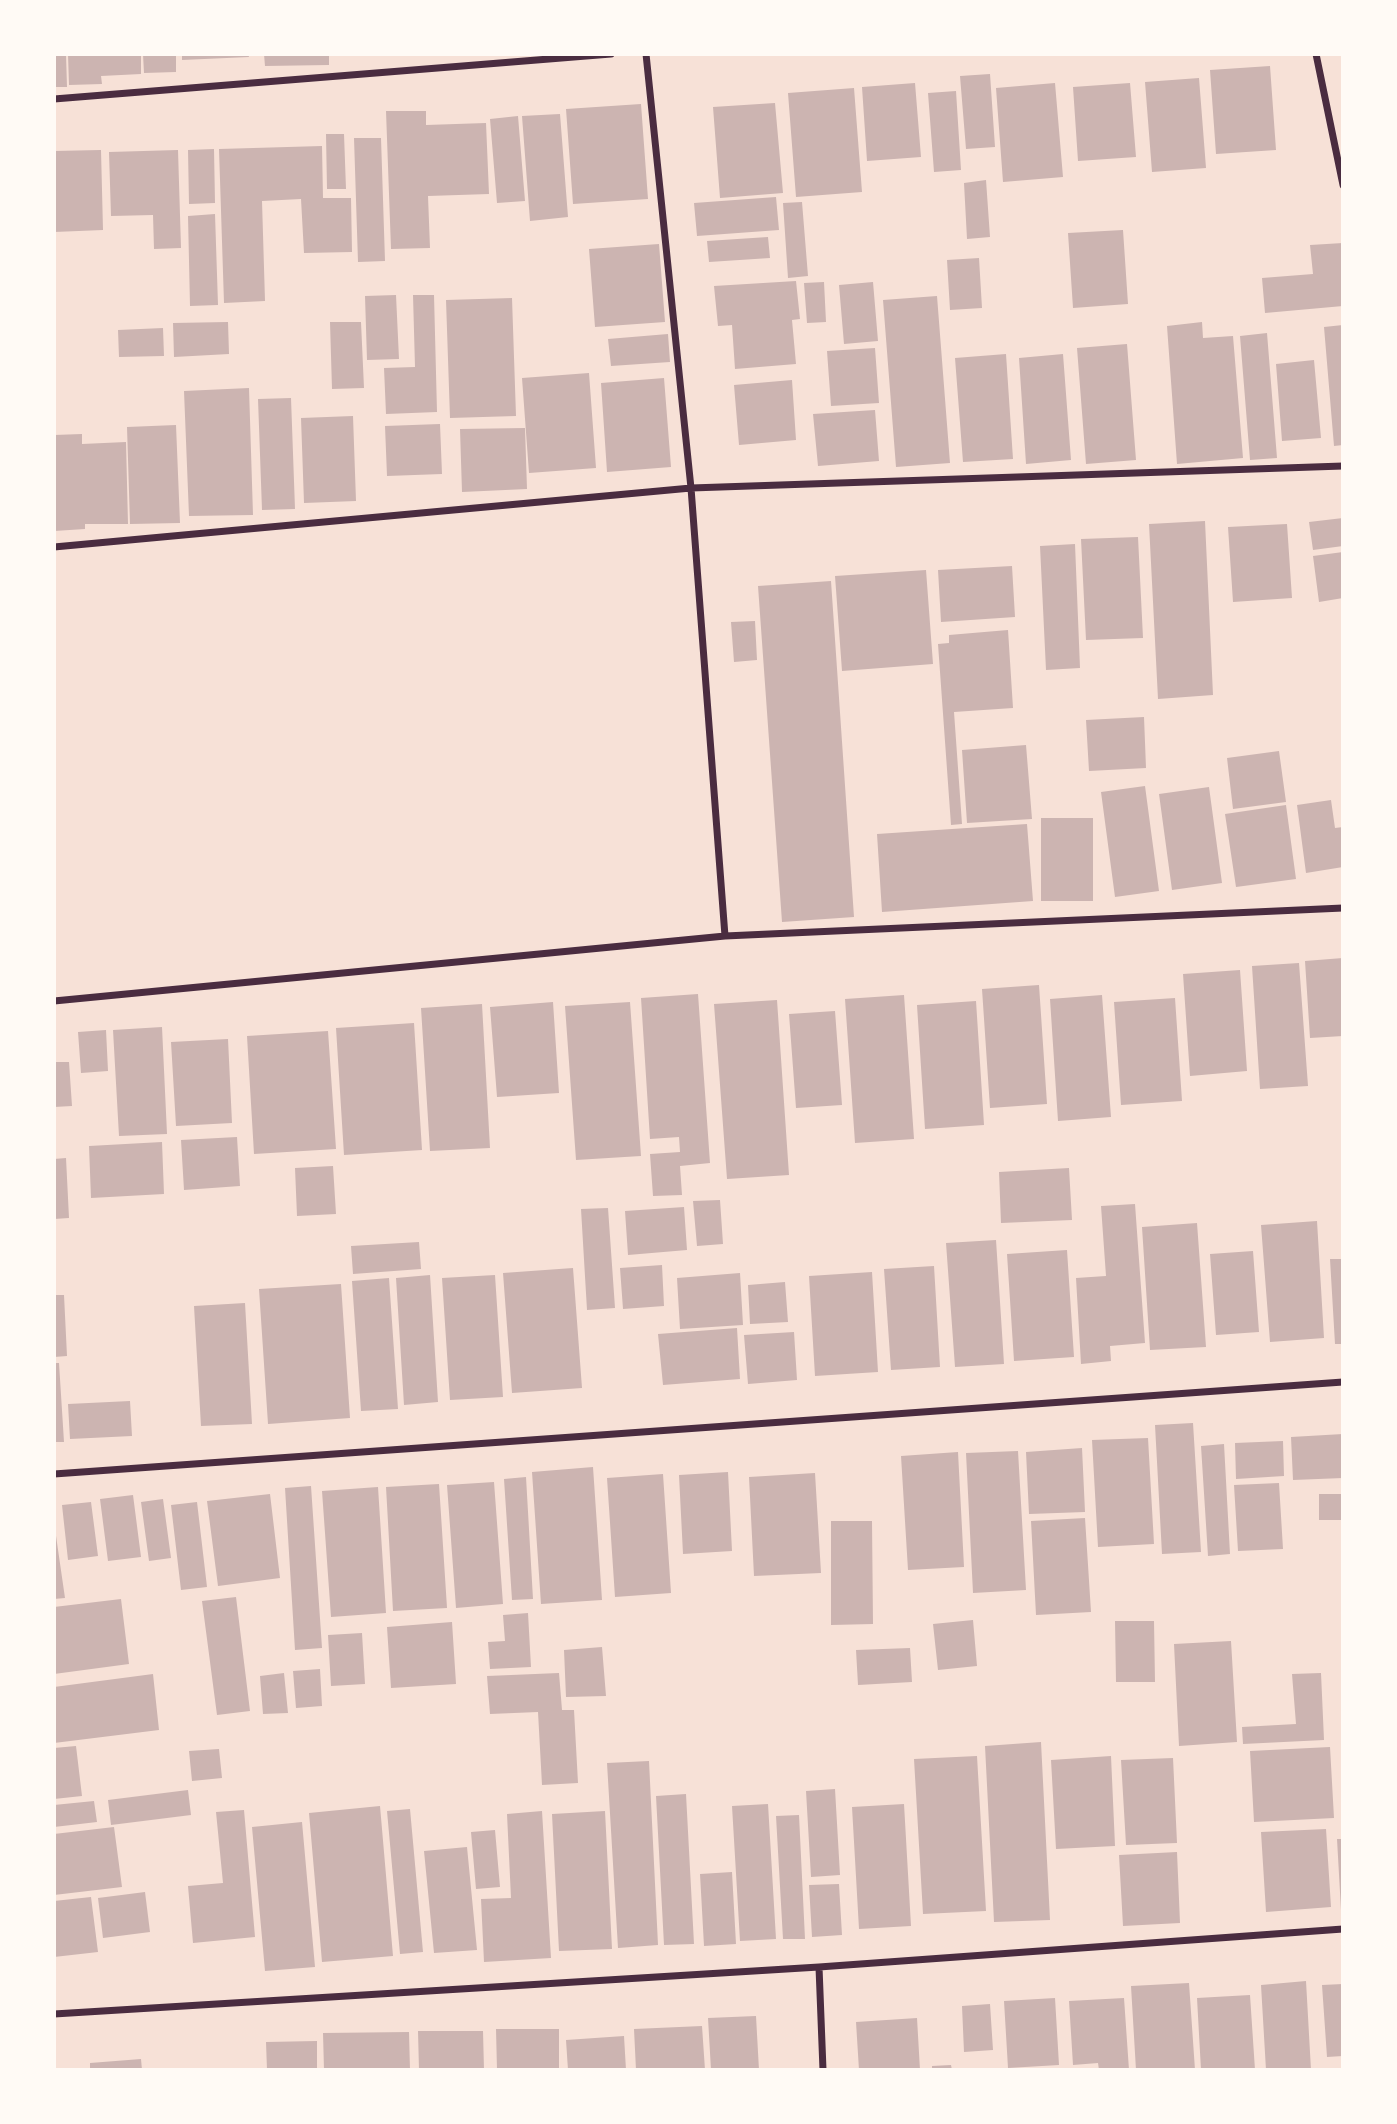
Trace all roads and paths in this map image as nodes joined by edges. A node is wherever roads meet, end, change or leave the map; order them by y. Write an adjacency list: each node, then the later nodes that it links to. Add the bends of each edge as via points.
1 (611, 54): 4 (street)
2 (646, 54): 7 (street)
3 (1316, 54): 5 (street)
4 (54, 99)
5 (1343, 185)
6 (1343, 466): 7 (street)
7 (691, 488): 8 (street); 10 (street)
8 (54, 547)
9 (1343, 908): 10 (street)
10 (725, 936): 11 (street)
11 (54, 1001)
12 (1343, 1382): 13 (street)
13 (54, 1474)
14 (1343, 1929): 15 (street)
15 (819, 1967): 16 (street); 17 (street)
16 (54, 2014)
17 (824, 2070)

